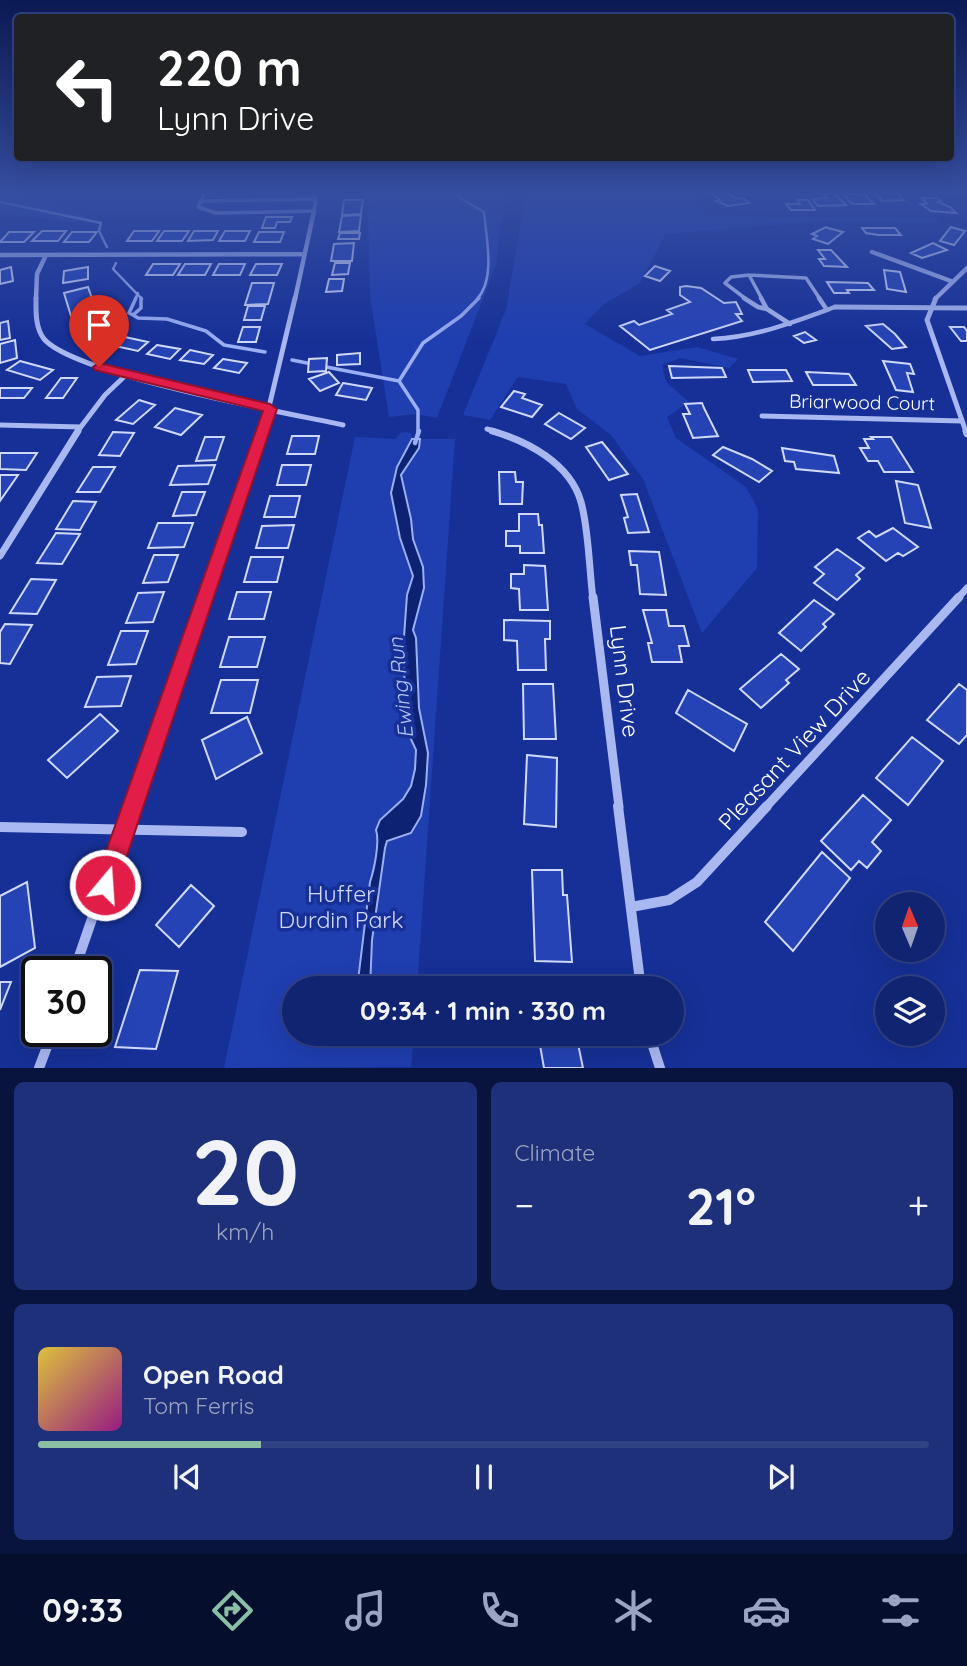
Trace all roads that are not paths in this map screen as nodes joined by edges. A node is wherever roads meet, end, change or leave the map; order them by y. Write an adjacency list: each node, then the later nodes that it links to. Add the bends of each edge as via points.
1 (307, 242): 4 (street)
2 (872, 253): 8 (street)
3 (46, 254): 4 (street); 5 (street); 16 (street, via 36,280 36,318 41,334 62,354)
4 (304, 254): 17 (street)
5 (0, 255)
6 (967, 268): 8 (street)
7 (749, 275): 12 (lane); 12 (lane, via 731,277 726,286); 13 (lane, via 806,278)
8 (951, 281): 10 (street)
9 (835, 307): 10 (street); 13 (lane)
10 (929, 308): 11 (street); 19 (street, via 927,320)
11 (967, 308)
12 (767, 309): 14 (lane)
13 (827, 310): 14 (lane)
14 (790, 324): 15 (lane, via 769,332)
15 (713, 339)
16 (127, 374): 17 (street); 22 (street)
17 (270, 409): 21 (street); 28 (street)
18 (762, 416): 19 (street, Briarwood Court)
19 (962, 421): 24 (street)
20 (0, 425): 22 (street)
21 (343, 425)
22 (81, 427): 25 (street)
23 (487, 429): 30 (street, Lynn Drive, via 509,435 547,456 566,475 581,502)
24 (967, 433)
25 (0, 556)
26 (967, 588): 30 (street, Pleasant View Drive, via 697,882 669,900)
27 (0, 827): 28 (street)
28 (124, 829): 29 (street); 31 (street)
29 (242, 832)
30 (631, 907): 32 (street, Lynn Drive)
31 (79, 956)
32 (639, 976)
33 (653, 1046): 36 (street)
34 (46, 1047): 35 (street)
35 (39, 1068)
36 (660, 1068)

